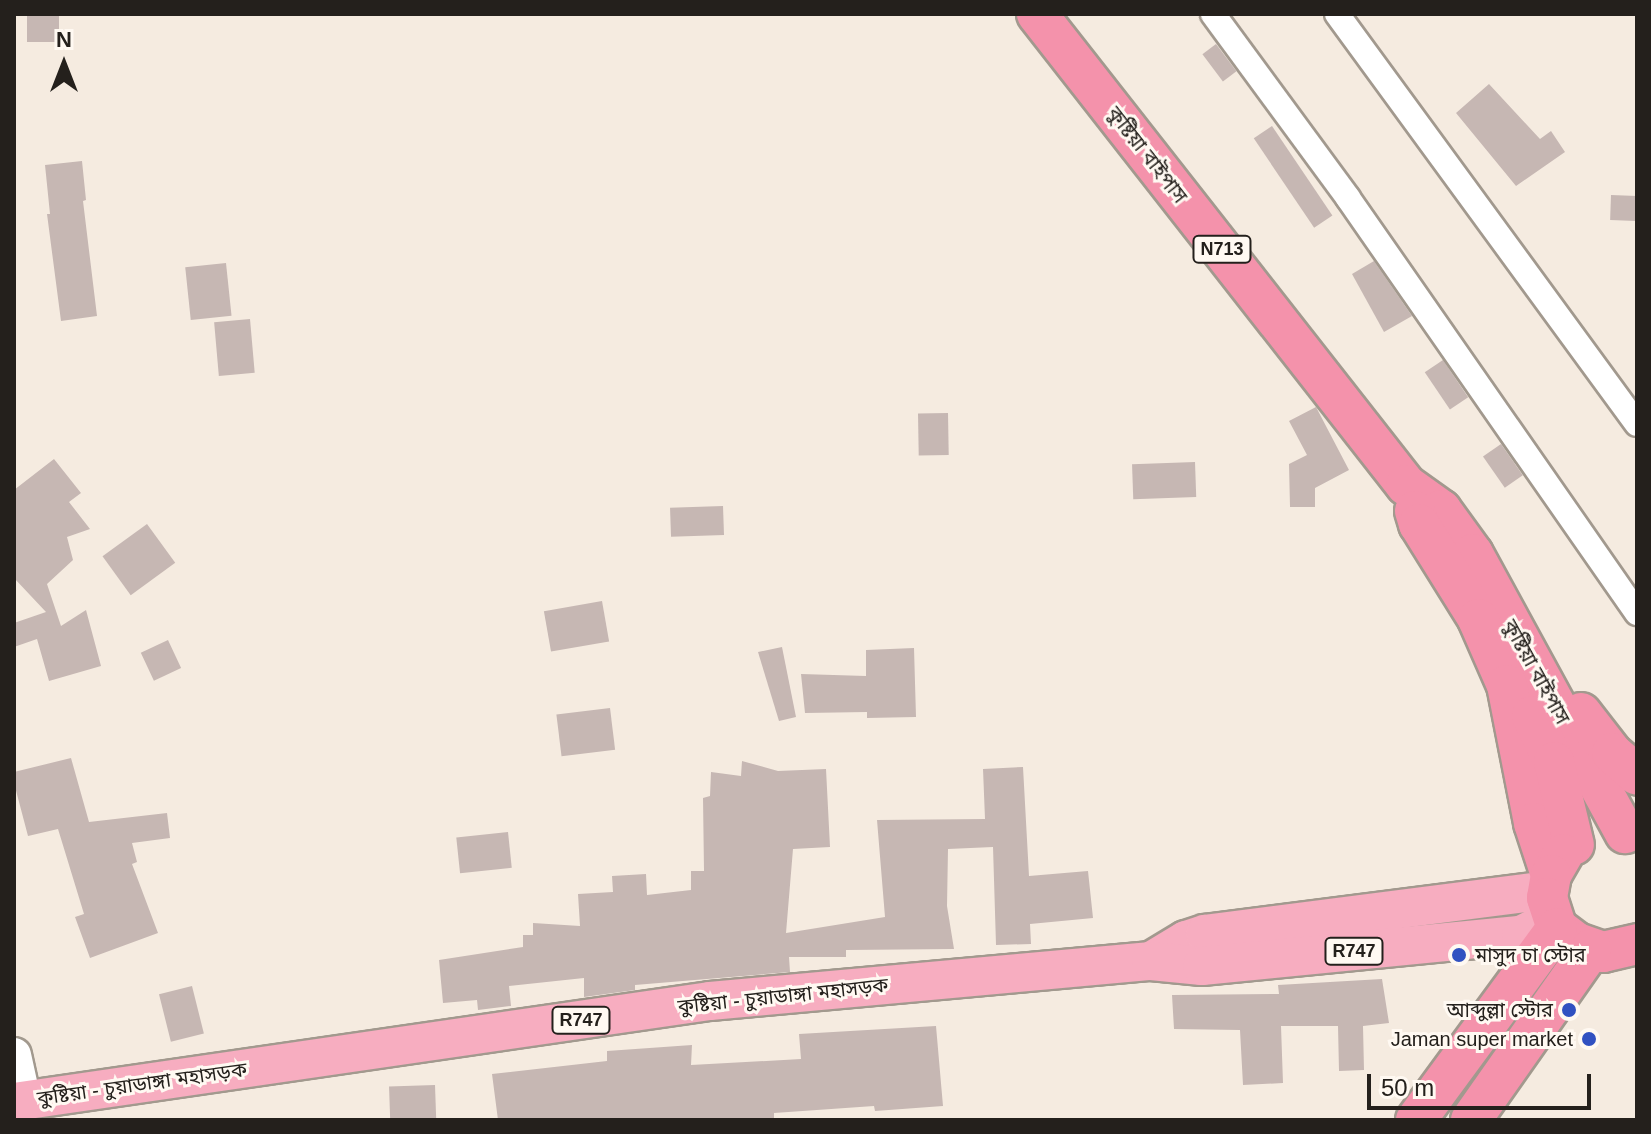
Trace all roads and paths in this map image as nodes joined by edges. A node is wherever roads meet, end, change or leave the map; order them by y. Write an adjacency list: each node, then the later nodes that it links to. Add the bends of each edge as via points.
1 (1037, 14): 5 (highway, কুষ্টিয়া বাইপাস / N713)
2 (1213, 14): 6 (street)
3 (1337, 14): 4 (street)
4 (1637, 424)
5 (1406, 485): 7 (highway, কুষ্টিয়া বাইপাস / N713, via 1441,510 1473,554); 10 (highway, কুষ্টিয়া বাইপাস / N713, via 1419,524 1478,619 1507,685 1534,823)
6 (1637, 613)
7 (1516, 637): 8 (highway, via 1612,753); 9 (highway, কুষ্টিয়া বাইপাস / N713)
8 (1637, 775)
9 (1631, 834): 10 (highway, via 1601,833)
10 (1557, 891): 12 (highway); 14 (main road, কুষ্টিয়া - চুয়াডাঙ্গা মহাসড়ক / R747, via 1521,935 1202,966 1151,961 710,1001); 15 (highway)
11 (1637, 944): 12 (highway, via 1616,951)
12 (1591, 949): 16 (highway)
13 (14, 1055): 14 (main road)
14 (19, 1101)
15 (1416, 1120)
16 (1471, 1120)

